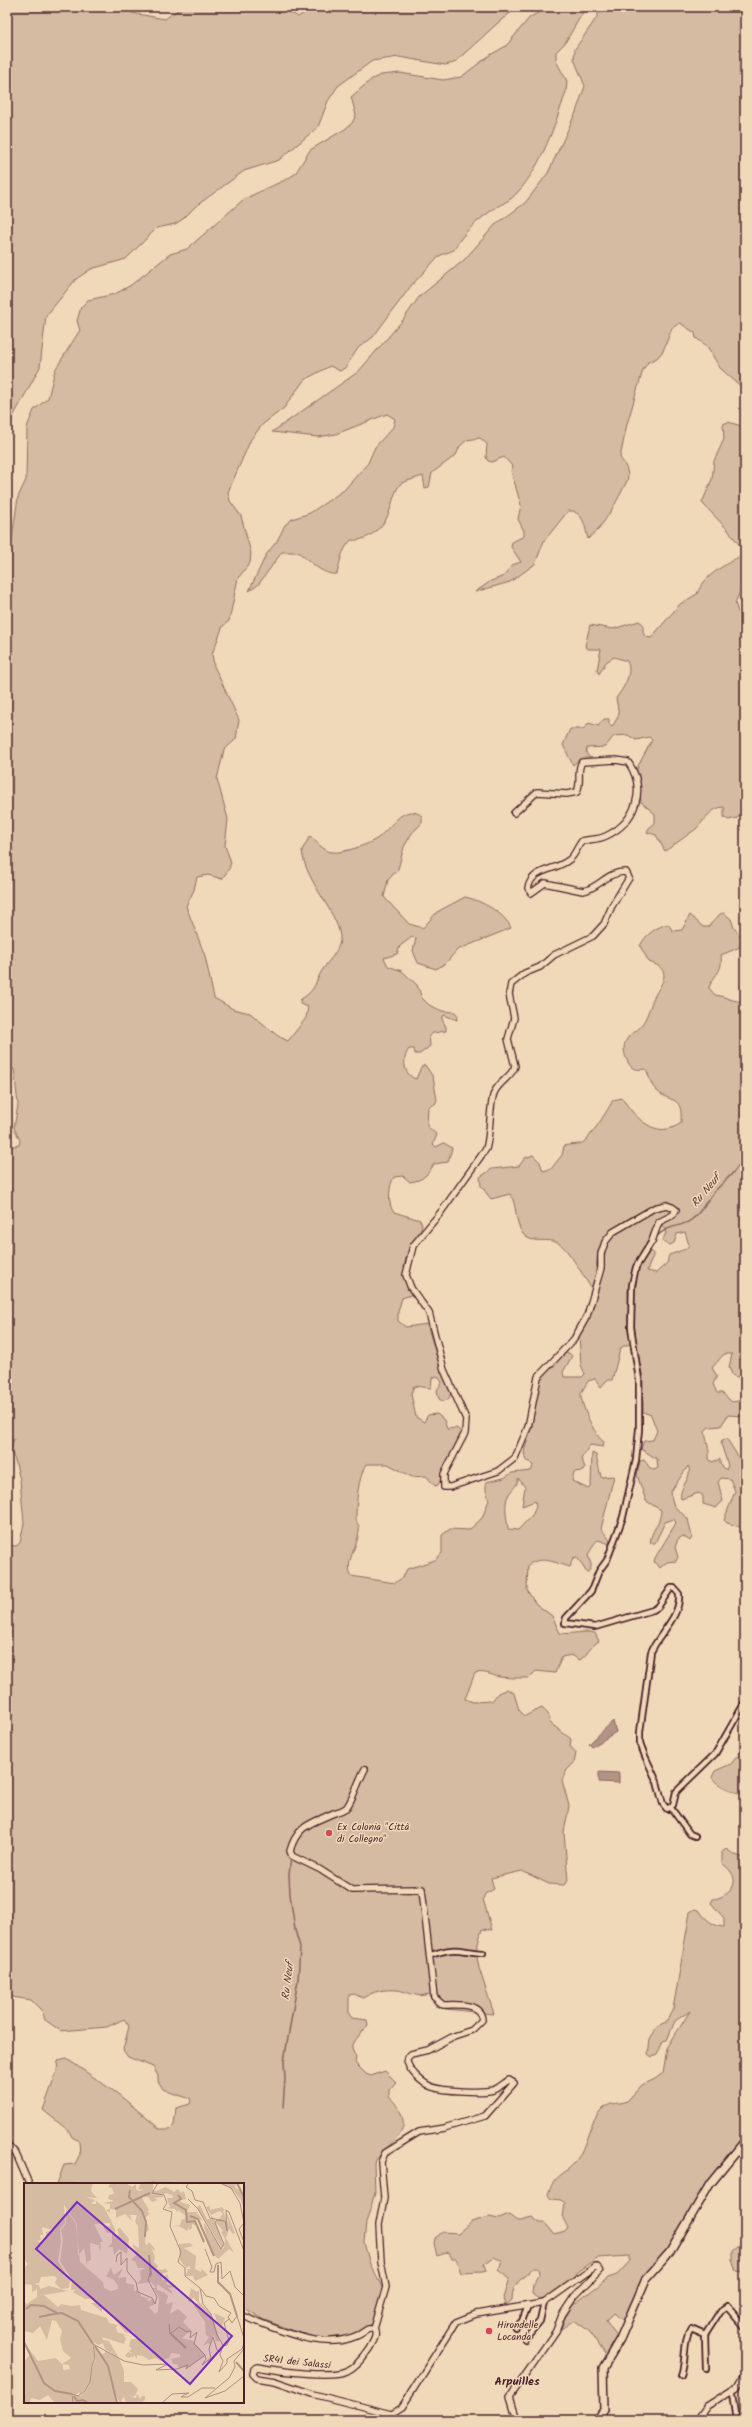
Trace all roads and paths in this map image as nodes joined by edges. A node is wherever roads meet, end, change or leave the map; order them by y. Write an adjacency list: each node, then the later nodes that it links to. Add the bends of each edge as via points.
1 (514, 813): 2 (street, via 537,792 577,792 582,762 623,760 633,769 637,782 636,809 624,823 607,836 582,841 571,858 541,872 530,881 528,888 531,893 545,883 583,892 615,873 626,872 629,878 604,924 593,936 554,955 512,984 509,994 514,1018 508,1039 515,1066 512,1074 501,1082 494,1094 486,1149 413,1246 406,1275 411,1288 429,1313 444,1370 466,1419 465,1433 444,1474 444,1487 498,1471 515,1458 528,1427 538,1377 574,1339 587,1316 601,1268 601,1254 605,1242 612,1232 654,1208 672,1206 676,1210 673,1215 659,1222)
2 (652, 1241): 5 (street, via 636,1267 632,1285 631,1327 639,1380 636,1460 623,1517 607,1560 599,1571 592,1590 566,1618 565,1623 602,1626 653,1610 671,1588 677,1590 679,1594 674,1616 651,1652 640,1732 640,1743 657,1782 663,1804 667,1809)
3 (745, 1702): 5 (street, via 715,1754 681,1787)
4 (364, 1769): 8 (street, via 355,1787 354,1797 346,1808 303,1827 297,1832 290,1851 295,1859 319,1869 352,1890 422,1889)
5 (671, 1808): 6 (street, via 690,1834)
6 (695, 1836)
7 (482, 1953): 8 (street, via 459,1948)
8 (431, 1955): 17 (street, via 434,1997 437,2002 442,2005 469,2006 477,2009 482,2014 482,2020 472,2030 428,2050 409,2055 406,2058 407,2063 424,2083 437,2088 495,2090 510,2079 514,2085 485,2116 444,2128 419,2132 385,2153 381,2162 384,2198 379,2225 381,2262 386,2287)
9 (745, 2141): 25 (main road, via 710,2184 670,2252 646,2279 617,2345 603,2368 604,2410)
10 (7, 2144): 11 (street, via 16,2154)
11 (29, 2183)
12 (544, 2303): 13 (street); 19 (street, via 540,2321); 24 (street, via 596,2266 600,2270 574,2297 562,2315 556,2331 510,2396)
13 (528, 2306): 16 (street, via 522,2321); 17 (street, SR41 dei Salassi, via 479,2314 456,2322 396,2413 382,2412 314,2394 257,2378 253,2374 254,2369 258,2367 334,2375 347,2371 362,2358 374,2340)
14 (244, 2316): 17 (street, via 318,2341 340,2342 357,2337 368,2329)
15 (745, 2327): 18 (street, via 727,2306)
16 (515, 2328)
17 (374, 2329)
18 (705, 2335): 20 (street); 22 (street, via 691,2329 687,2334 685,2366)
19 (525, 2339)
20 (706, 2369)
21 (745, 2373): 23 (street)
22 (681, 2375)
23 (733, 2392): 26 (street, via 707,2406); 27 (street)
24 (517, 2420)
25 (597, 2420)
26 (697, 2420)
27 (737, 2420)

